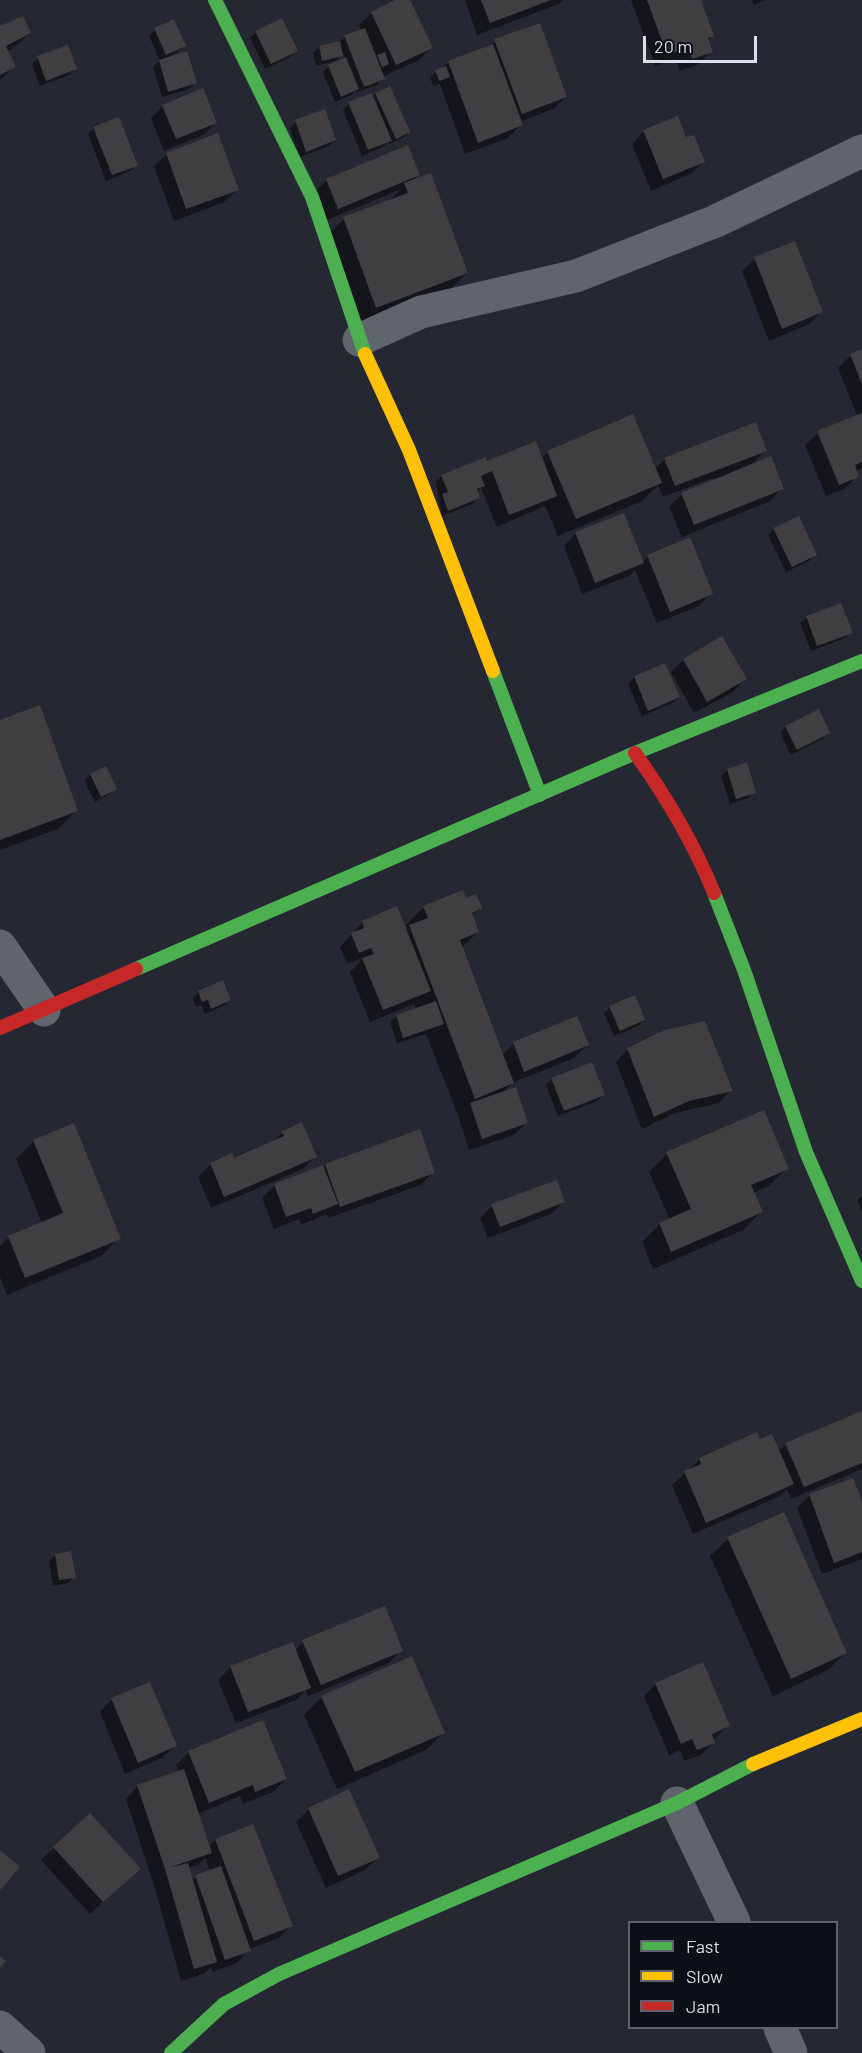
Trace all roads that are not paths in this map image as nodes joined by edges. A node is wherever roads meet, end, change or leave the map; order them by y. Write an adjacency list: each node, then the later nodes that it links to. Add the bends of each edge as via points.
1 (215, 0): 3 (street, via 312,197)
2 (862, 151): 3 (street, via 716,221 576,276 421,312)
3 (359, 340): 6 (street, via 409,450)
4 (862, 661): 5 (street)
5 (635, 753): 6 (street); 10 (street, via 667,798 699,856 744,970 806,1152)
6 (540, 795): 8 (street)
7 (0, 946): 8 (street)
8 (44, 1010): 9 (street)
9 (0, 1028)
10 (862, 1281)
11 (862, 1719): 12 (street, via 755,1763)
12 (677, 1803): 13 (street); 17 (street, via 279,1974 224,2004)
13 (733, 1921)
14 (0, 2027): 16 (street)
15 (780, 2029): 18 (street)
16 (29, 2053)
17 (171, 2053)
18 (791, 2053)

